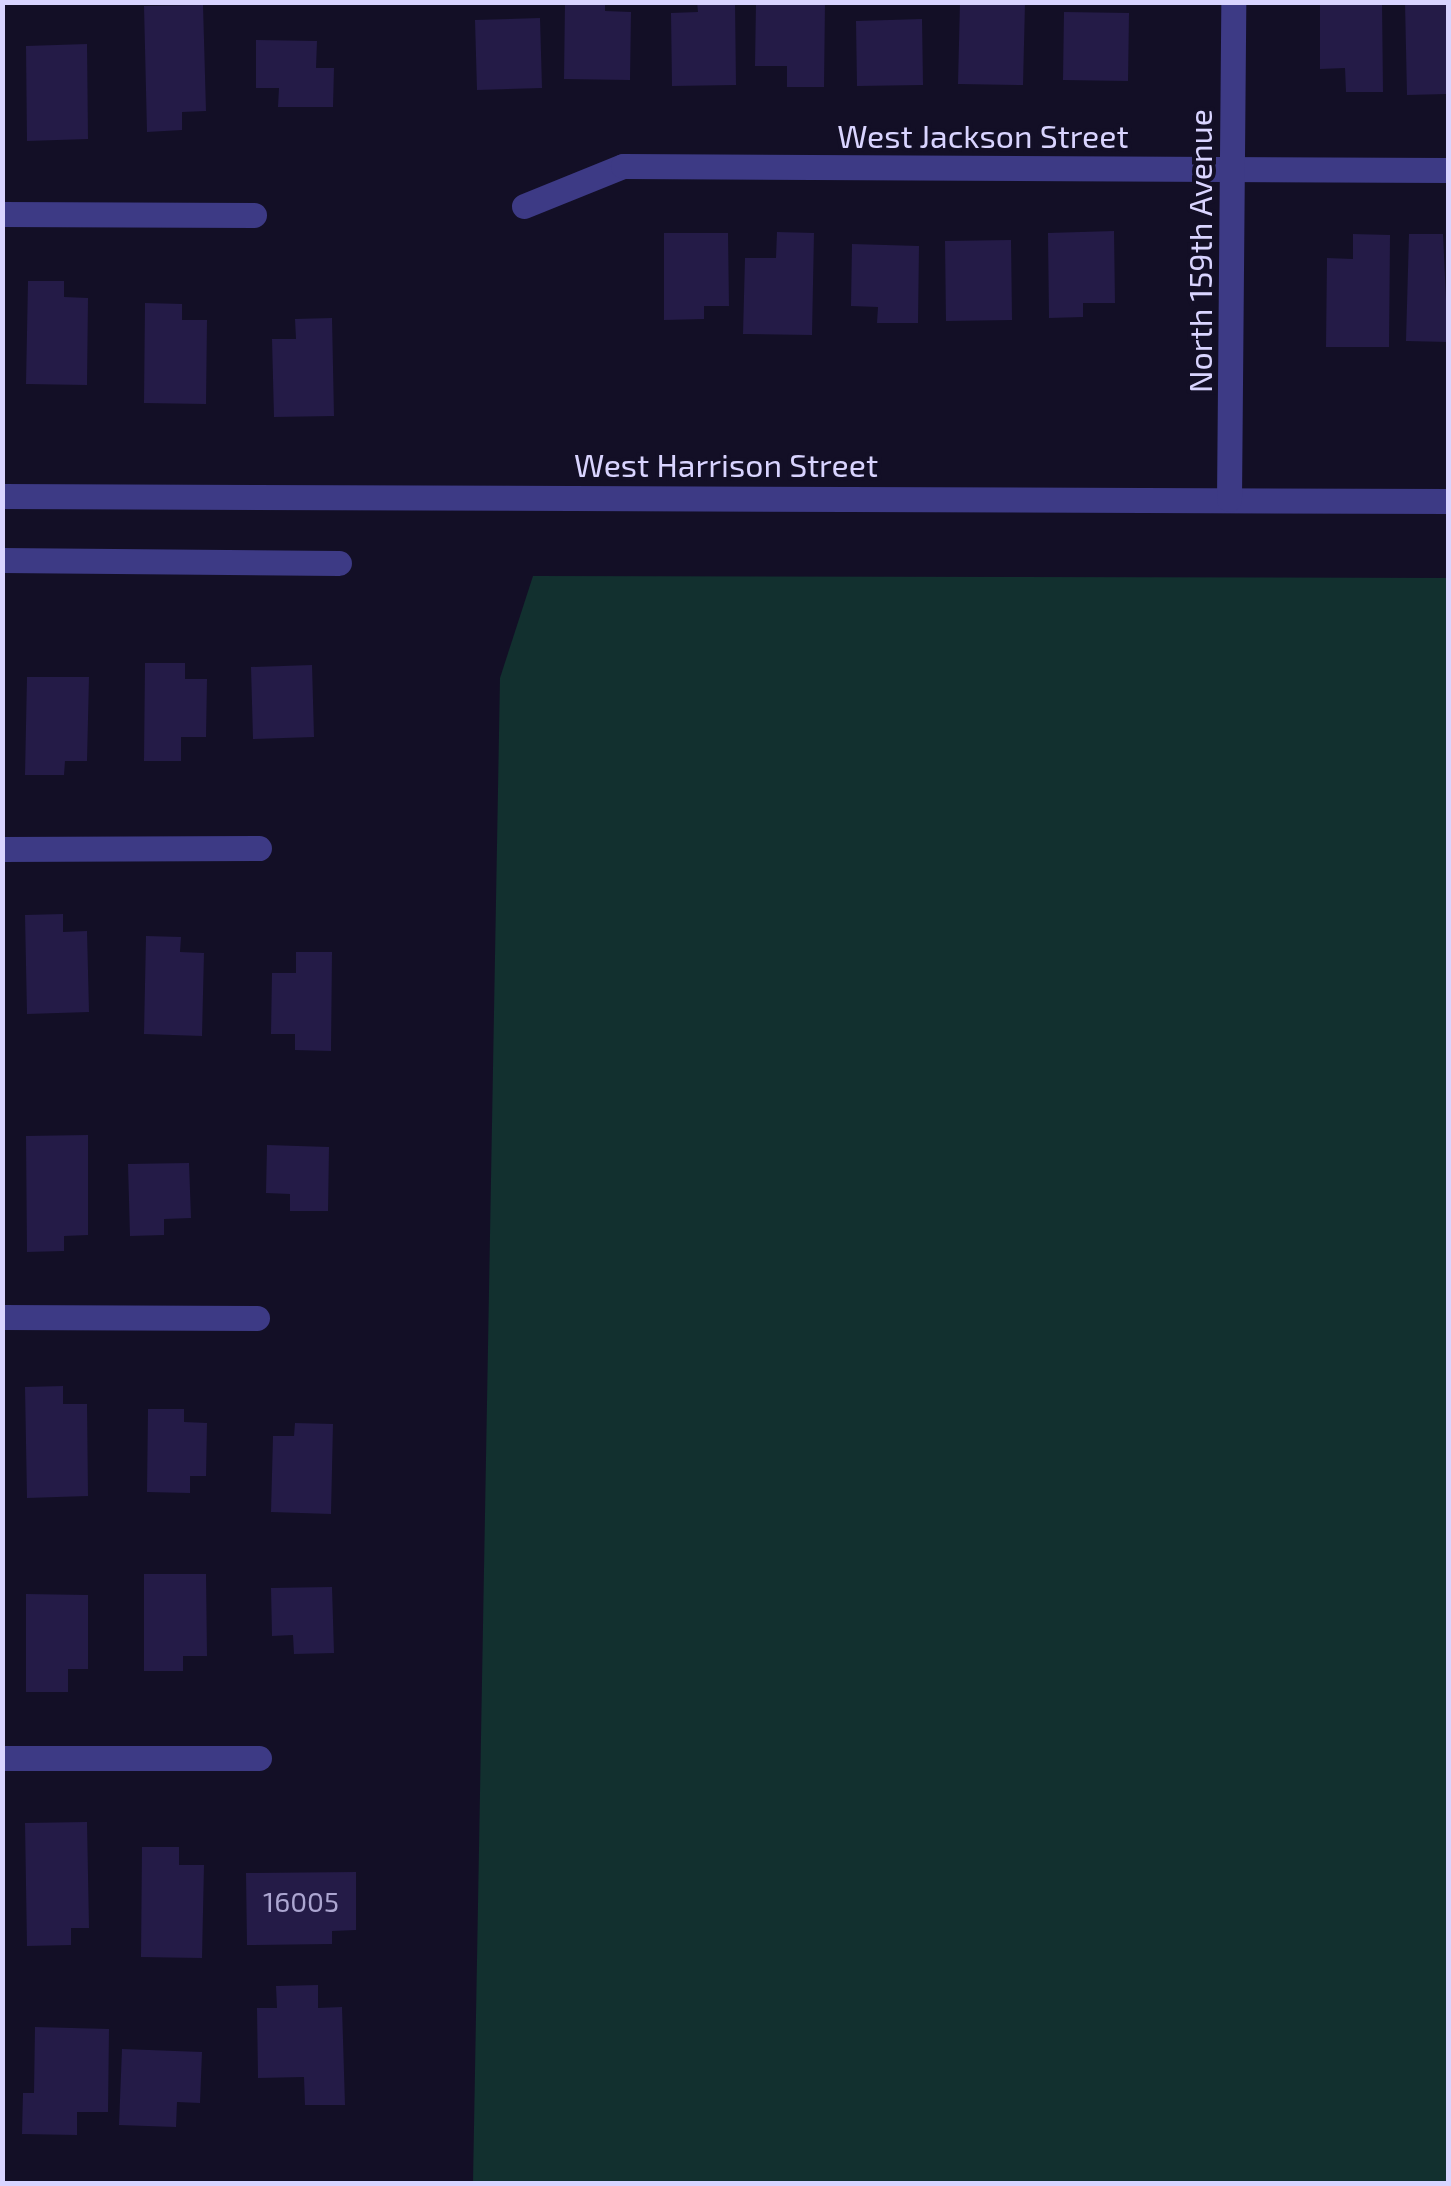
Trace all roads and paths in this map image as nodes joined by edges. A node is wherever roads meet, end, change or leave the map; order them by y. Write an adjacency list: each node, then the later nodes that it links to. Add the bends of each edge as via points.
1 (1233, 2): 2 (street, North 159th Avenue)
2 (1232, 169): 3 (street, West Jackson Street); 4 (street, West Jackson Street, via 623,166); 8 (street, North 159th Avenue)
3 (1448, 170)
4 (524, 206)
5 (2, 214): 6 (street)
6 (254, 215)
7 (2, 496): 8 (street, West Harrison Street)
8 (1229, 499): 9 (street, West Harrison Street)
9 (1448, 501)
10 (2, 560): 11 (street)
11 (339, 563)
12 (259, 848): 13 (street)
13 (2, 849)
14 (2, 1317): 15 (street)
15 (257, 1318)
16 (2, 1758): 17 (street)
17 (260, 1758)

